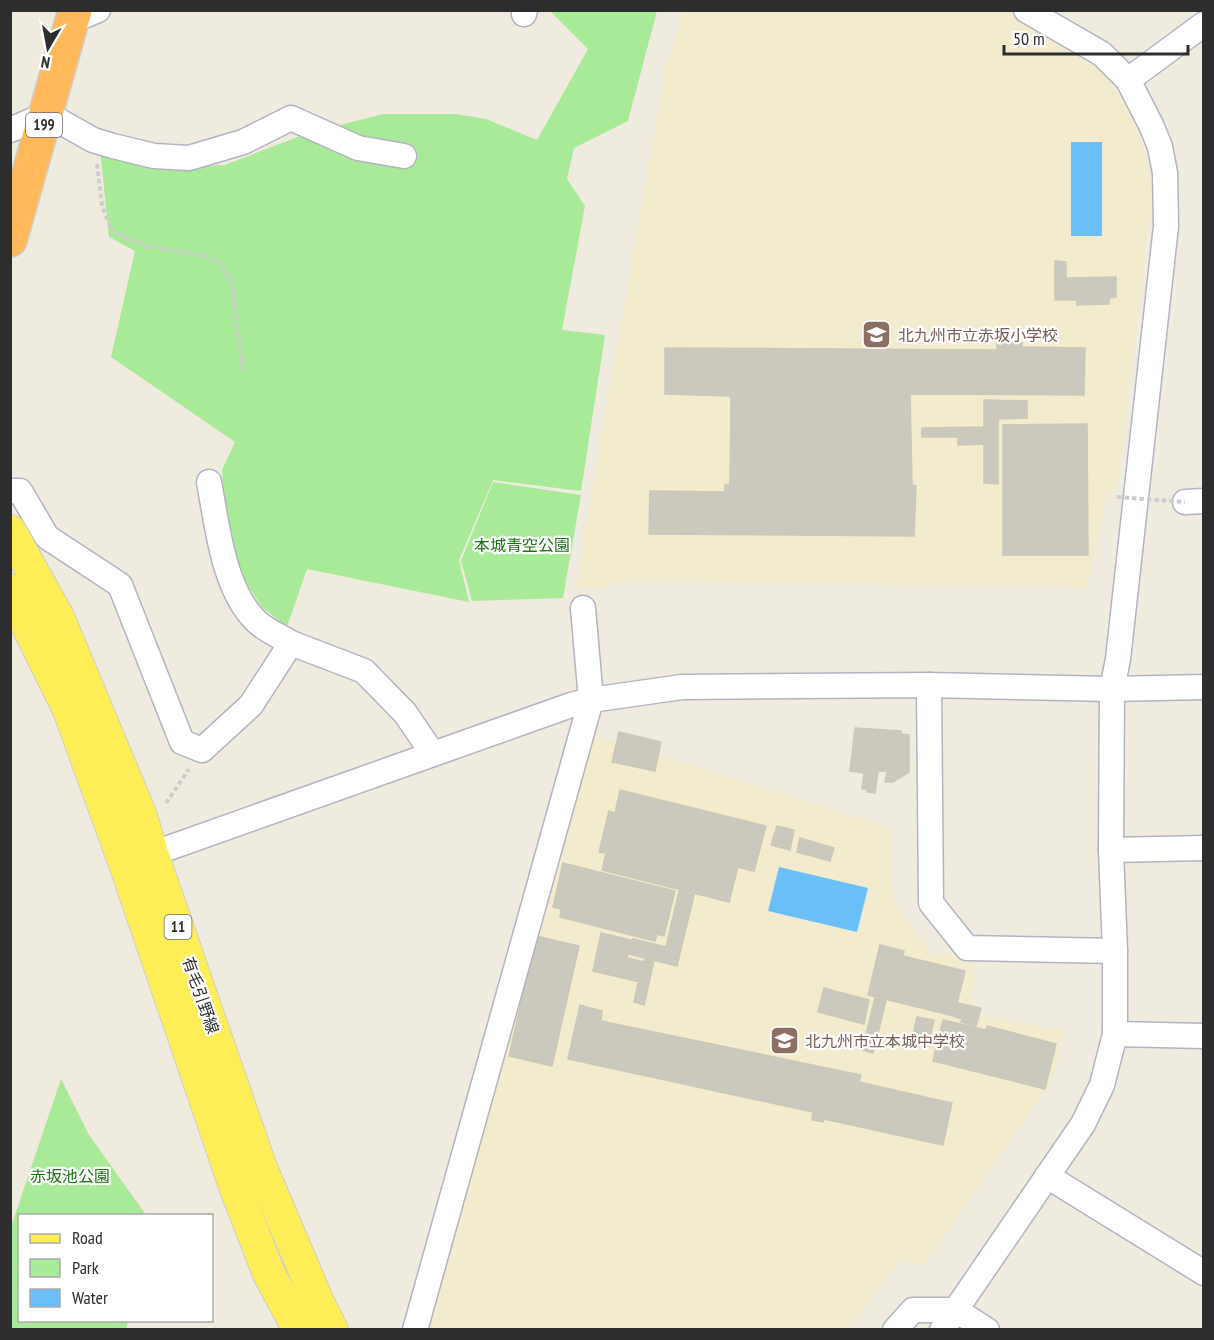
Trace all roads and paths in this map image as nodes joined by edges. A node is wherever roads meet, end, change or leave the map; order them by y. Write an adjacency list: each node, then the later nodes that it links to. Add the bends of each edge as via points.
1 (1026, 10): 4 (street, via 1102,54)
2 (82, 14): 5 (highway, 199)
3 (1203, 24): 4 (street)
4 (1128, 80): 21 (street, via 1160,147 1165,173 1166,226)
5 (47, 114): 6 (street); 7 (street); 9 (highway, 199)
6 (10, 130)
7 (93, 140): 8 (street, via 154,156 189,158 243,142 291,118 358,148); 10 (path, via 102,206 112,231 146,246 207,255 222,264 232,285)
8 (404, 156)
9 (10, 240)
10 (243, 371)
11 (209, 482): 18 (street, via 223,558 239,597 256,621)
12 (10, 491): 23 (street, via 20,491 47,537 120,585 182,742)
13 (1117, 496): 14 (path, bridge)
14 (1194, 502)
15 (10, 531): 28 (main road, 有毛引野線 / 11, via 58,617 137,805)
16 (10, 590): 28 (main road, 有毛引野線 / 11)
17 (583, 608): 22 (street)
18 (291, 643): 23 (street, via 251,705); 24 (street, via 364,671 405,713)
19 (929, 685): 21 (street); 22 (street, via 682,687); 29 (street, via 931,903 967,948)
20 (1203, 687): 21 (street)
21 (1112, 689): 27 (street)
22 (591, 700): 24 (street); 37 (street)
23 (202, 750): 25 (path)
24 (433, 754): 28 (street)
25 (164, 806)
26 (1203, 848): 27 (street)
27 (1111, 850): 29 (street)
28 (139, 859): 35 (main road, 有毛引野線 / 11, via 236,1190 269,1274); 36 (main road, 有毛引野線 / 11, via 261,1168)
29 (1115, 951): 30 (street)
30 (1115, 1034): 31 (street); 32 (street, via 1102,1085 1083,1124)
31 (1203, 1036)
32 (1047, 1176): 33 (street); 34 (street)
33 (1203, 1273)
34 (949, 1320): 38 (street, via 913,1310); 39 (street)
35 (299, 1329)
36 (332, 1329)
37 (415, 1329)
38 (895, 1329)
39 (987, 1329)

